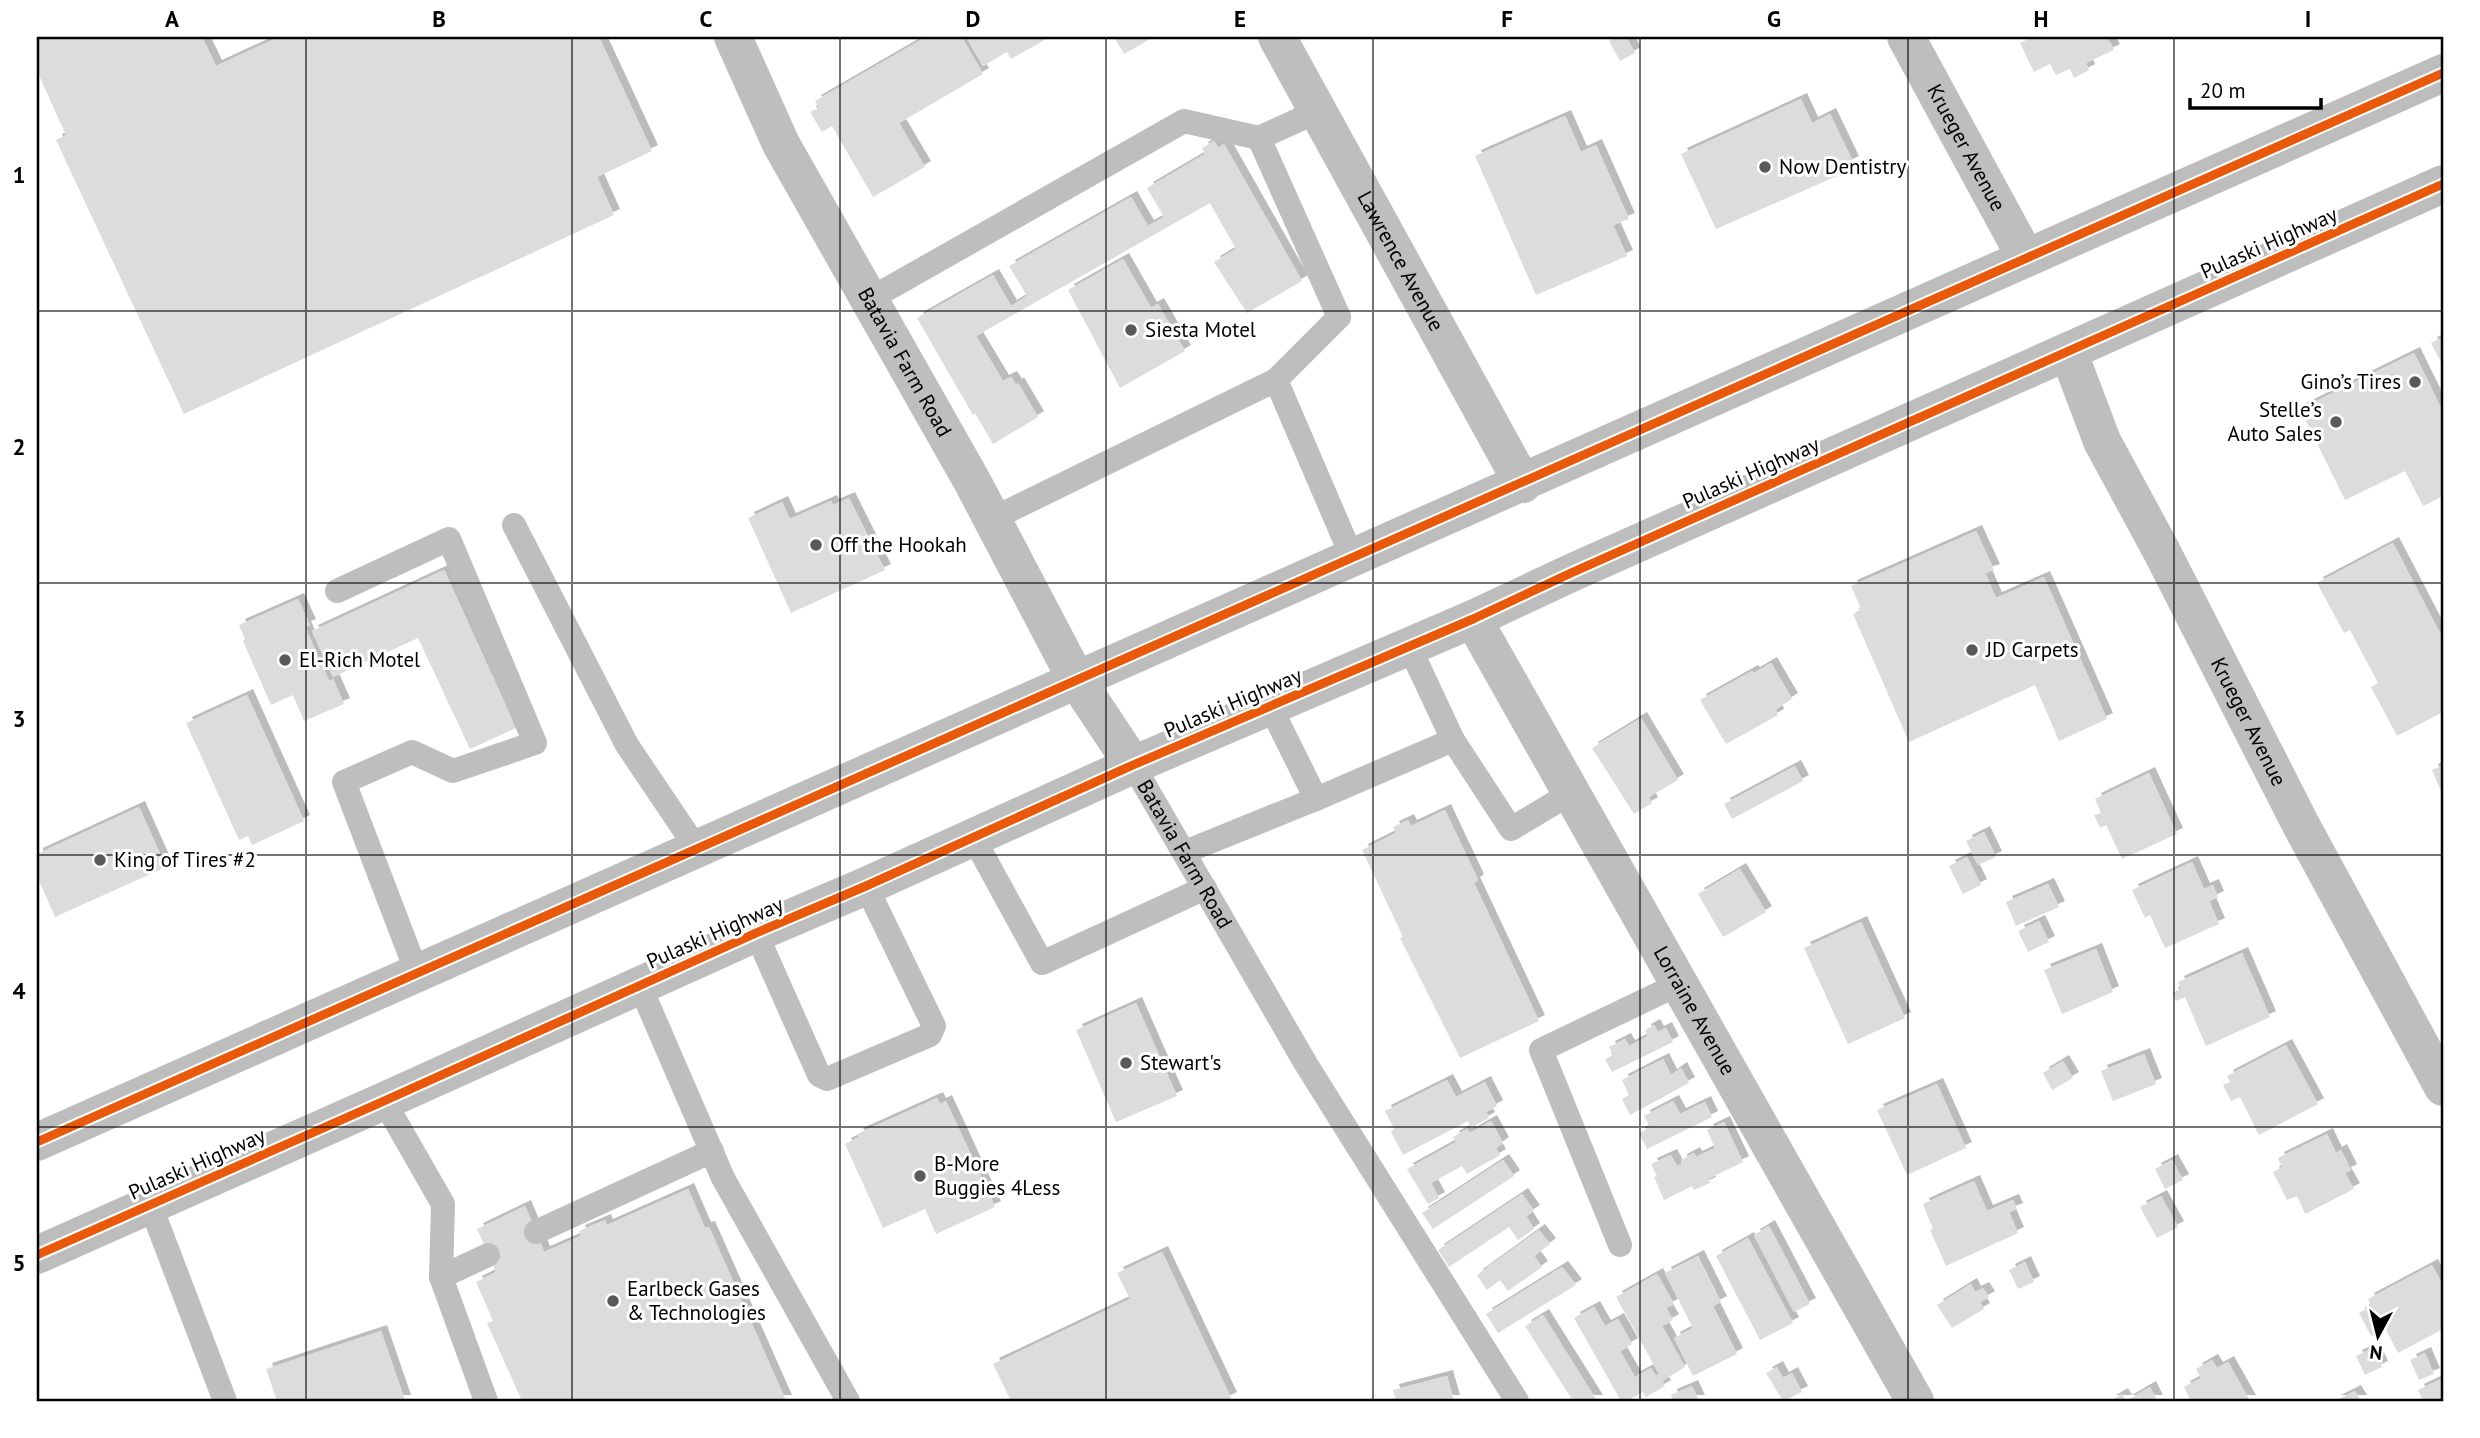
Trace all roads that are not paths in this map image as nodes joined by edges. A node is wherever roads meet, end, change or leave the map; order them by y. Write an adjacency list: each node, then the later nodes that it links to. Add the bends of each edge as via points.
1 (733, 37): 9 (street, Batavia Farm Road, via 781,144)
2 (1277, 37): 5 (street, Lawrence Avenue)
3 (1906, 37): 8 (street, Krueger Avenue)
4 (2443, 73): 8 (highway)
5 (1318, 111): 6 (lane); 12 (street, Lawrence Avenue)
6 (1259, 138): 9 (lane, via 1184,121); 11 (lane, via 1339,317)
7 (2443, 184): 10 (highway, Pulaski Highway)
8 (2026, 258): 12 (highway)
9 (868, 300): 13 (street, Batavia Farm Road)
10 (2068, 351): 17 (highway, Pulaski Highway); 34 (street, Krueger Avenue, via 2102,441)
11 (1276, 380): 13 (lane); 15 (lane)
12 (1522, 484): 15 (highway)
13 (992, 519): 19 (street, Batavia Farm Road)
14 (514, 525): 26 (lane, via 627,745)
15 (1352, 556): 19 (highway)
16 (337, 591): 31 (lane, via 449,539 535,743 453,771 412,752 344,782)
17 (1473, 619): 18 (highway, Pulaski Highway); 23 (street, Lorraine Avenue)
18 (1409, 646): 20 (highway, Pulaski Highway); 21 (lane)
19 (1076, 679): 22 (street, Batavia Farm Road); 26 (highway)
20 (1270, 706): 22 (highway, Pulaski Highway); 24 (lane)
21 (1453, 740): 23 (lane, via 1511,829); 24 (lane)
22 (1133, 765): 25 (highway, Pulaski Highway); 27 (lane, Batavia Farm Road)
23 (1571, 793): 32 (street, Lorraine Avenue)
24 (1316, 799): 27 (lane)
25 (973, 837): 28 (highway, Pulaski Highway); 29 (lane, via 1042,962)
26 (697, 849): 31 (highway)
27 (1185, 852): 29 (lane, Batavia Farm Road)
28 (866, 886): 30 (highway, Pulaski Highway); 30 (lane, via 934,1026 930,1034 827,1079 819,1075)
29 (1205, 888): 47 (lane, Batavia Farm Road, via 1306,1064)
30 (756, 933): 33 (highway, Pulaski Highway)
31 (417, 973): 36 (highway)
32 (1679, 984): 40 (lane, via 1541,1051); 48 (street, Lorraine Avenue)
33 (640, 986): 35 (highway, Pulaski Highway); 37 (lane)
34 (2443, 1087)
35 (384, 1101): 38 (highway, Pulaski Highway); 43 (lane, via 443,1204)
36 (37, 1142)
37 (712, 1151): 39 (lane); 46 (lane)
38 (150, 1204): 41 (highway, Pulaski Highway); 44 (lane)
39 (536, 1232)
40 (1620, 1245)
41 (37, 1255)
42 (488, 1255): 43 (lane)
43 (441, 1278): 45 (lane)
44 (225, 1401)
45 (486, 1401)
46 (848, 1401)
47 (1517, 1401)
48 (1915, 1401)

